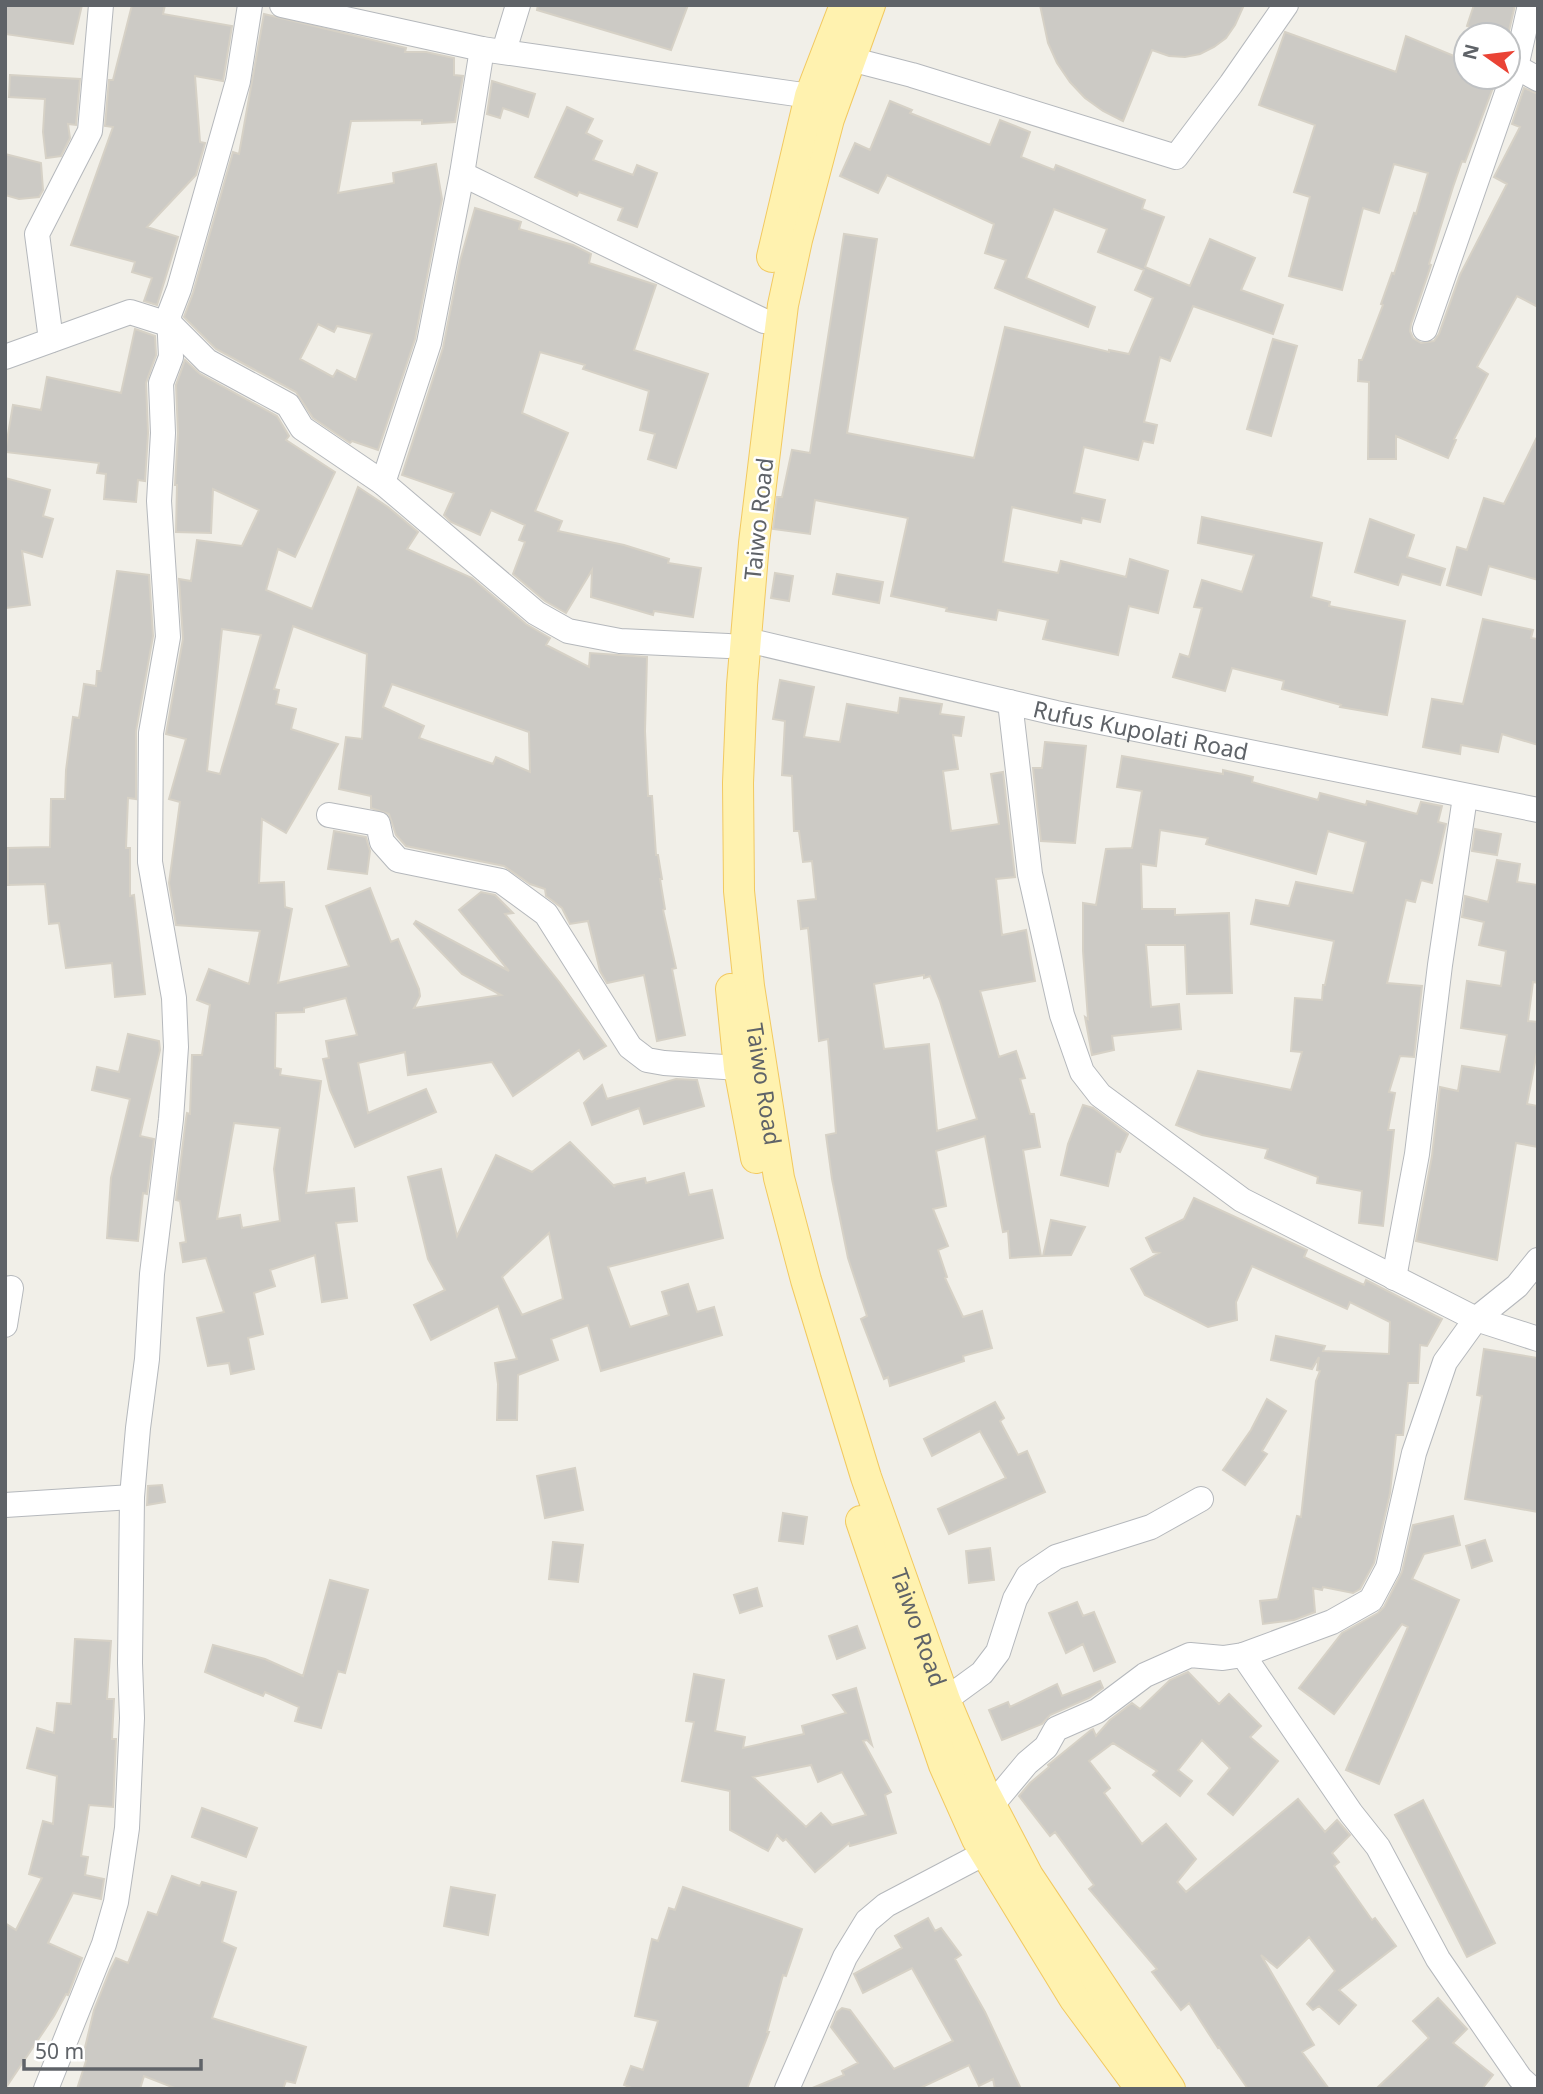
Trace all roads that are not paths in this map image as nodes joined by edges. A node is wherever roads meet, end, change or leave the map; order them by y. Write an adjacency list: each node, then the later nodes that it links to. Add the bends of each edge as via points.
1 (101, 5): 17 (street, via 90,131 37,234)
2 (250, 5): 15 (street, via 238,81 169,314)
3 (282, 5): 9 (street)
4 (518, 5): 9 (street)
5 (845, 5): 12 (main road, Taiwo Road)
6 (870, 5): 10 (main road, Taiwo Road)
7 (1286, 5): 10 (street, via 1176,157)
8 (1530, 5): 11 (street)
9 (493, 50): 12 (street); 13 (street)
10 (850, 59): 20 (main road, Taiwo Road, via 829,118 783,305)
11 (1527, 73): 16 (street)
12 (810, 96): 14 (main road, Taiwo Road, via 768,276)
13 (462, 174): 14 (street); 19 (street, via 429,342)
14 (764, 321): 20 (main road, Taiwo Road)
15 (171, 325): 17 (street, via 130,312); 19 (street, Rufus Kupolati Road, via 207,360 288,405 302,428); 32 (street, via 171,357 161,383 159,500 167,636 151,733 150,862 174,998 176,1047)
16 (1425, 328)
17 (51, 340): 18 (street)
18 (5, 356)
19 (383, 483): 20 (street, Rufus Kupolati Road, via 518,599 568,631 620,641)
20 (737, 643): 21 (street, Rufus Kupolati Road); 25 (main road, Taiwo Road, via 720,774 721,898); 36 (main road, Taiwo Road, via 739,891 779,1178 866,1477)
21 (1010, 702): 22 (street, Rufus Kupolati Road); 27 (street, via 1030,874 1062,1015 1082,1072 1100,1095 1242,1200)
22 (1465, 797): 23 (street, Rufus Kupolati Road); 27 (street, via 1417,1154)
23 (1538, 810)
24 (329, 815): 25 (street, via 378,824 382,842 398,860 500,881 546,914 630,1046 648,1060)
25 (739, 1068): 38 (main road, Taiwo Road, via 788,1290 831,1429 944,1765)
26 (1538, 1260): 29 (street, via 1517,1286)
27 (1394, 1278): 29 (street)
28 (11, 1288): 30 (street)
29 (1476, 1319): 31 (street); 35 (street, via 1446,1362 1414,1453 1388,1568 1371,1600 1332,1622)
30 (5, 1325)
31 (1538, 1339)
32 (132, 1497): 34 (street); 39 (street, via 132,1718 125,1840 116,1902)
33 (1201, 1499): 36 (street, via 1151,1527 1056,1557 1028,1576 1015,1599 998,1652 982,1673)
34 (5, 1505)
35 (1243, 1655): 37 (street, via 1190,1655 1145,1675 1097,1711 1056,1729 1046,1747); 43 (street, via 1378,1847 1438,1959)
36 (944, 1700): 37 (main road, Taiwo Road)
37 (991, 1805): 42 (main road, Taiwo Road, via 1028,1876)
38 (985, 1853): 40 (street, via 886,1905 867,1921 845,1957); 41 (main road, Taiwo Road, via 1074,1998)
39 (46, 2089)
40 (787, 2089)
41 (1141, 2089)
42 (1170, 2089)
43 (1532, 2089)

